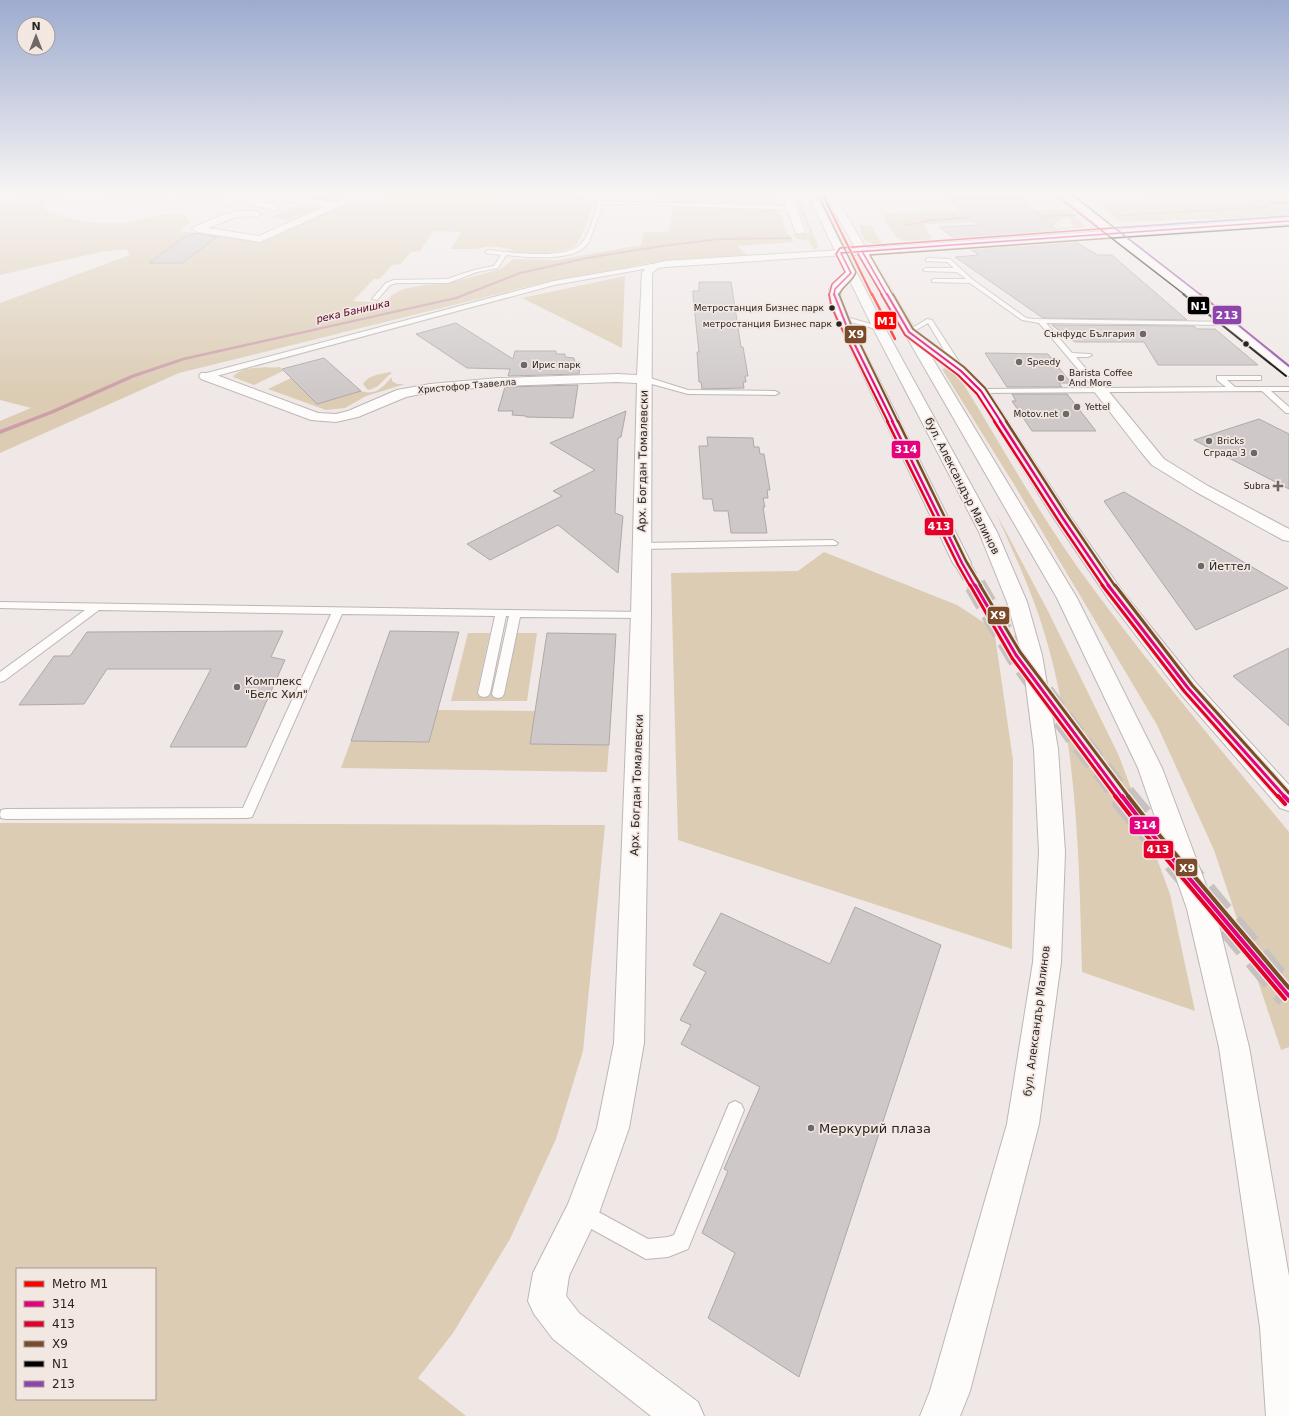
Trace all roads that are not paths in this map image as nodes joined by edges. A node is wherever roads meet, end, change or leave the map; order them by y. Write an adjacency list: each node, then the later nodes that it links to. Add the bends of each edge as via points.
1 (500, 261): 13 (lane, via 496,267 448,281 396,281 388,284)
2 (792, 261): 8 (street)
3 (850, 261): 16 (street, бул. Александър Малинов, via 834,289 834,296)
4 (851, 261): 16 (street, бул. Александър Малинов)
5 (853, 261): 17 (street, бул. Александър Малинов)
6 (949, 261): 10 (lane)
7 (1149, 261): 15 (street)
8 (653, 266): 22 (lane, via 541,287); 24 (street, Арх. Богдан Томалевски, via 647,273)
9 (926, 270): 10 (lane)
10 (958, 270): 12 (lane)
11 (934, 281): 12 (lane)
12 (971, 281): 14 (lane, via 1024,319)
13 (375, 299)
14 (1042, 322): 15 (lane); 18 (lane)
15 (1229, 323): 21 (street)
16 (857, 324): 35 (street, бул. Александър Малинов); 50 (street, бул. Александър Малинов, via 988,532 1017,602 1032,655 1047,757 1052,852 1047,962 1023,1124 950,1391)
17 (919, 326): 20 (street, бул. Александър Малинов); 20 (lane); 51 (street, бул. Александър Малинов, via 1067,598 1150,768 1201,908 1234,1047 1279,1327)
18 (1070, 355): 19 (lane); 28 (lane)
19 (1088, 355)
20 (961, 370): 29 (street, бул. Александър Малинов)
21 (1289, 372)
22 (206, 376): 24 (street, Христофор Тзавелла, via 316,417 336,418 353,414 402,393 430,388 499,382)
23 (1258, 378): 25 (lane, via 1220,378)
24 (644, 379): 30 (lane, via 688,392); 34 (street, Арх. Богдан Томалевски)
25 (1233, 389): 26 (lane); 28 (lane)
26 (1264, 389): 27 (lane); 31 (lane)
27 (1289, 389)
28 (1100, 390): 29 (lane); 32 (street, via 1158,462)
29 (981, 391): 45 (street, бул. Александър Малинов, via 1116,596 1188,688)
30 (775, 393)
31 (1289, 411)
32 (1289, 536)
33 (833, 543): 34 (lane)
34 (642, 546): 41 (street, Арх. Богдан Томалевски)
35 (962, 563)
36 (0, 605): 37 (lane)
37 (96, 607): 38 (lane); 42 (lane)
38 (338, 610): 39 (lane); 46 (lane, via 247,813)
39 (501, 613): 40 (lane); 43 (lane)
40 (515, 613): 41 (lane); 44 (lane)
41 (641, 615): 48 (street, Арх. Богдан Томалевски, via 629,1043 613,1128)
42 (0, 678)
43 (484, 694)
44 (498, 694)
45 (1289, 800)
46 (6, 814)
47 (735, 1110): 48 (lane, via 681,1242 668,1247 646,1249)
48 (582, 1213): 49 (street, Арх. Богдан Томалевски, via 551,1272 547,1301 566,1326)
49 (684, 1416)
50 (940, 1416)
51 (1286, 1416)

